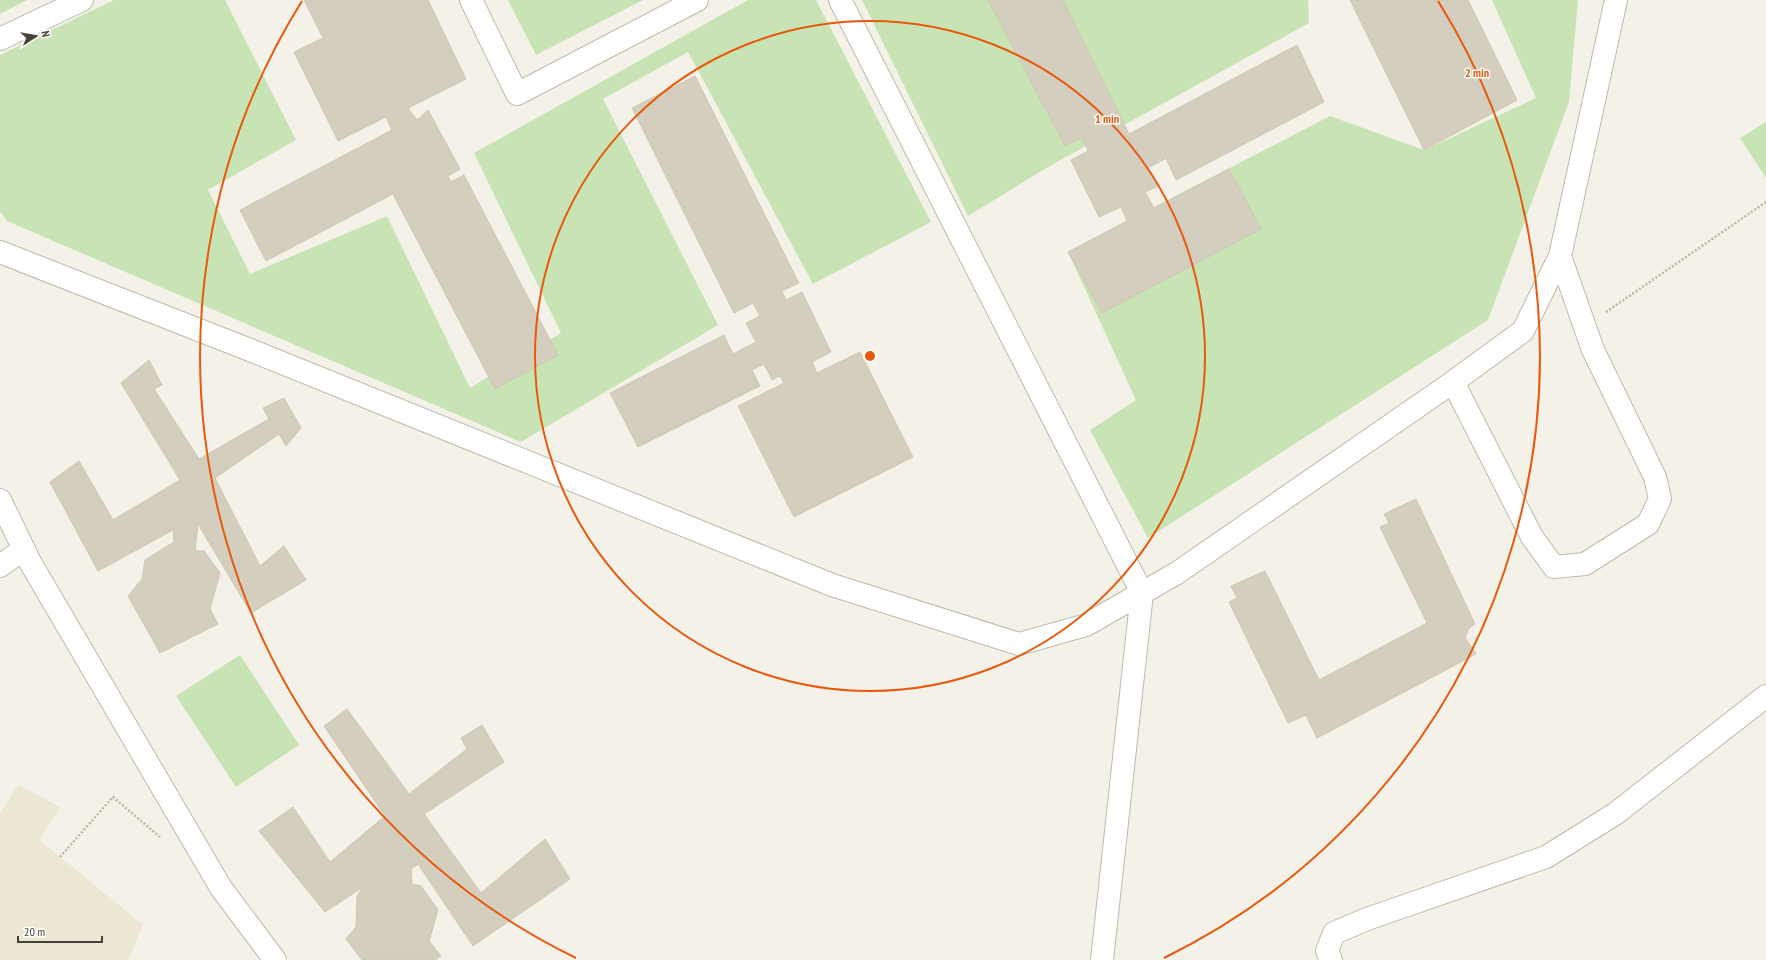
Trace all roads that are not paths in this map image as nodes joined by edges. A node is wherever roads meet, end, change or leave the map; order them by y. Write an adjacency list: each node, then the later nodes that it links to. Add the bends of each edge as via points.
1 (82, 0): 6 (street)
2 (471, 0): 3 (street, via 517,94)
3 (697, 0)
4 (840, 0): 13 (street)
5 (1616, 0): 8 (street)
6 (0, 39)
7 (0, 252): 13 (street, via 832,585 1019,644 1086,625)
8 (1560, 256): 9 (street, via 1523,331); 9 (street, via 1593,350 1655,477 1660,499 1648,524 1585,564 1554,567 1532,537)
9 (1453, 382): 13 (street, via 1177,573)
10 (0, 500): 11 (street)
11 (24, 549): 12 (street); 15 (street, via 221,888)
12 (0, 566)
13 (1142, 593): 16 (street)
14 (1766, 696): 17 (street, via 1615,814 1546,857 1367,919 1334,933 1327,951)
15 (275, 960)
16 (1102, 960)
17 (1331, 960)

